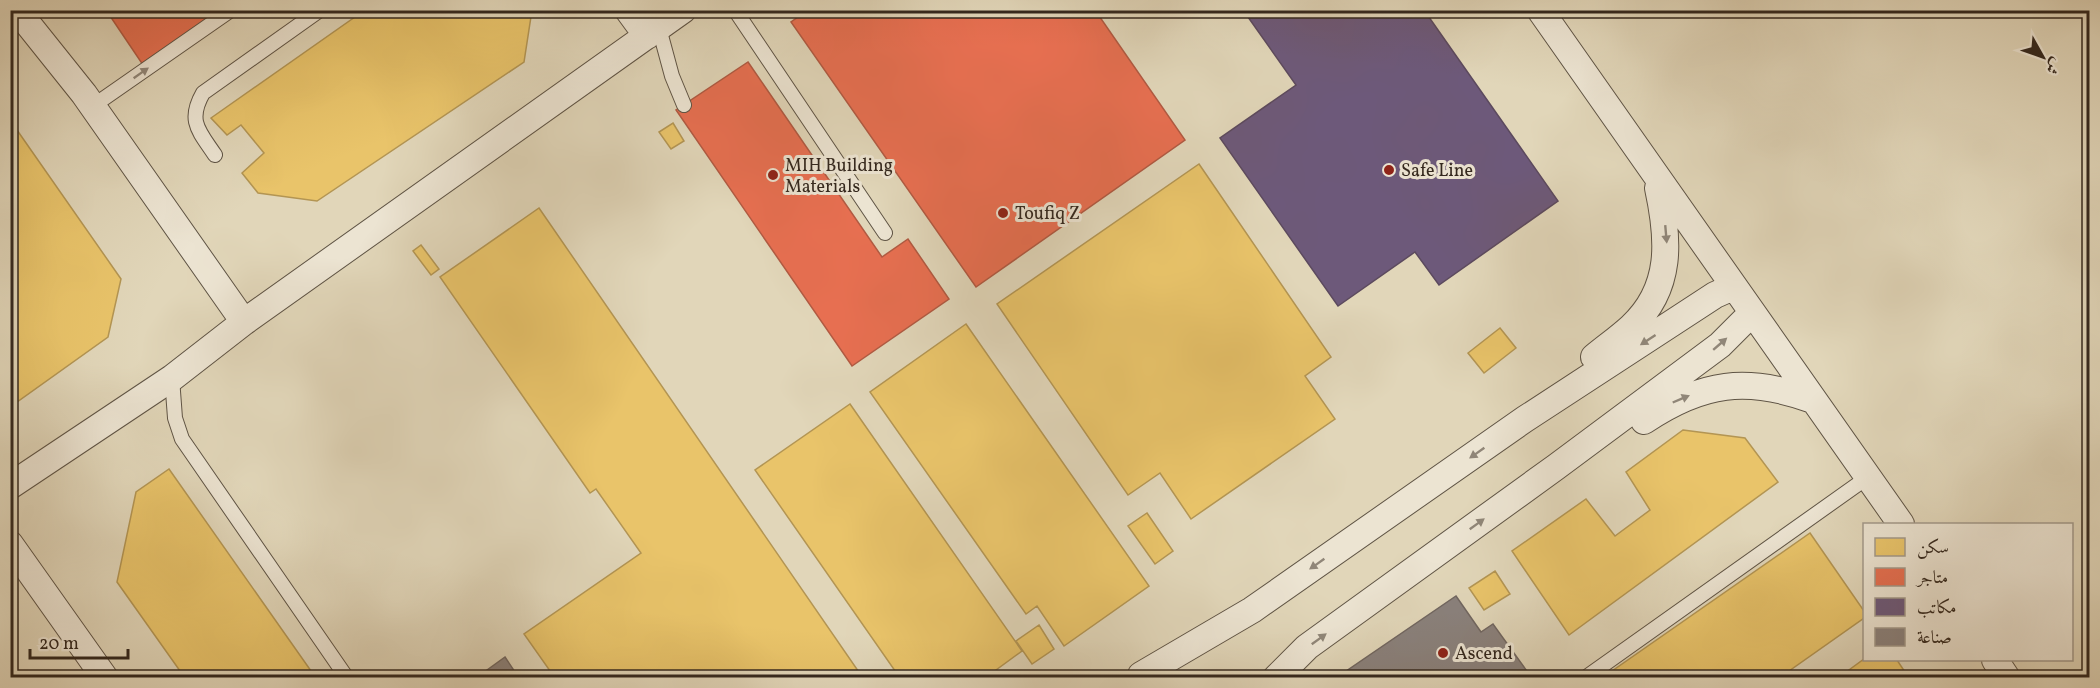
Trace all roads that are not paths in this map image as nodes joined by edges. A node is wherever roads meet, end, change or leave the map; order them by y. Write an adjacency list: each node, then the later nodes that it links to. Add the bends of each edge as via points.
1 (15, 10): 10 (street)
2 (38, 10): 10 (street)
3 (231, 10): 10 (lane, one-way to 3)
4 (320, 10): 12 (lane, via 203,93 195,109 196,127)
5 (628, 10): 9 (street)
6 (683, 10): 9 (street)
7 (735, 10): 14 (lane)
8 (1540, 10): 13 (street)
9 (653, 32): 11 (lane); 17 (street)
10 (88, 100): 17 (street)
11 (684, 105)
12 (215, 155)
13 (1656, 176): 15 (street); 20 (street, one-way to 20, via 1667,244 1666,262 1654,297 1632,327 1556,386)
14 (885, 233)
15 (1733, 286): 16 (street); 20 (street, one-way to 20)
16 (1752, 313): 19 (street); 21 (street, one-way to 16, via 1720,345)
17 (244, 322): 18 (street)
18 (172, 378): 23 (street); 29 (lane, via 175,418 182,439)
19 (1813, 400): 21 (street, one-way to 19, via 1605,444 1672,403 1702,391 1734,386 1767,387); 22 (street)
20 (1525, 419): 27 (street, one-way to 27, via 1252,610)
21 (1556, 467): 30 (street, one-way to 21, via 1307,647)
22 (1868, 477): 24 (street); 31 (lane)
23 (10, 486)
24 (1900, 523)
25 (10, 544): 28 (street)
26 (1996, 661): 32 (street)
27 (1143, 677)
28 (105, 678)
29 (347, 678)
30 (1276, 678)
31 (1585, 678)
32 (2007, 678)

